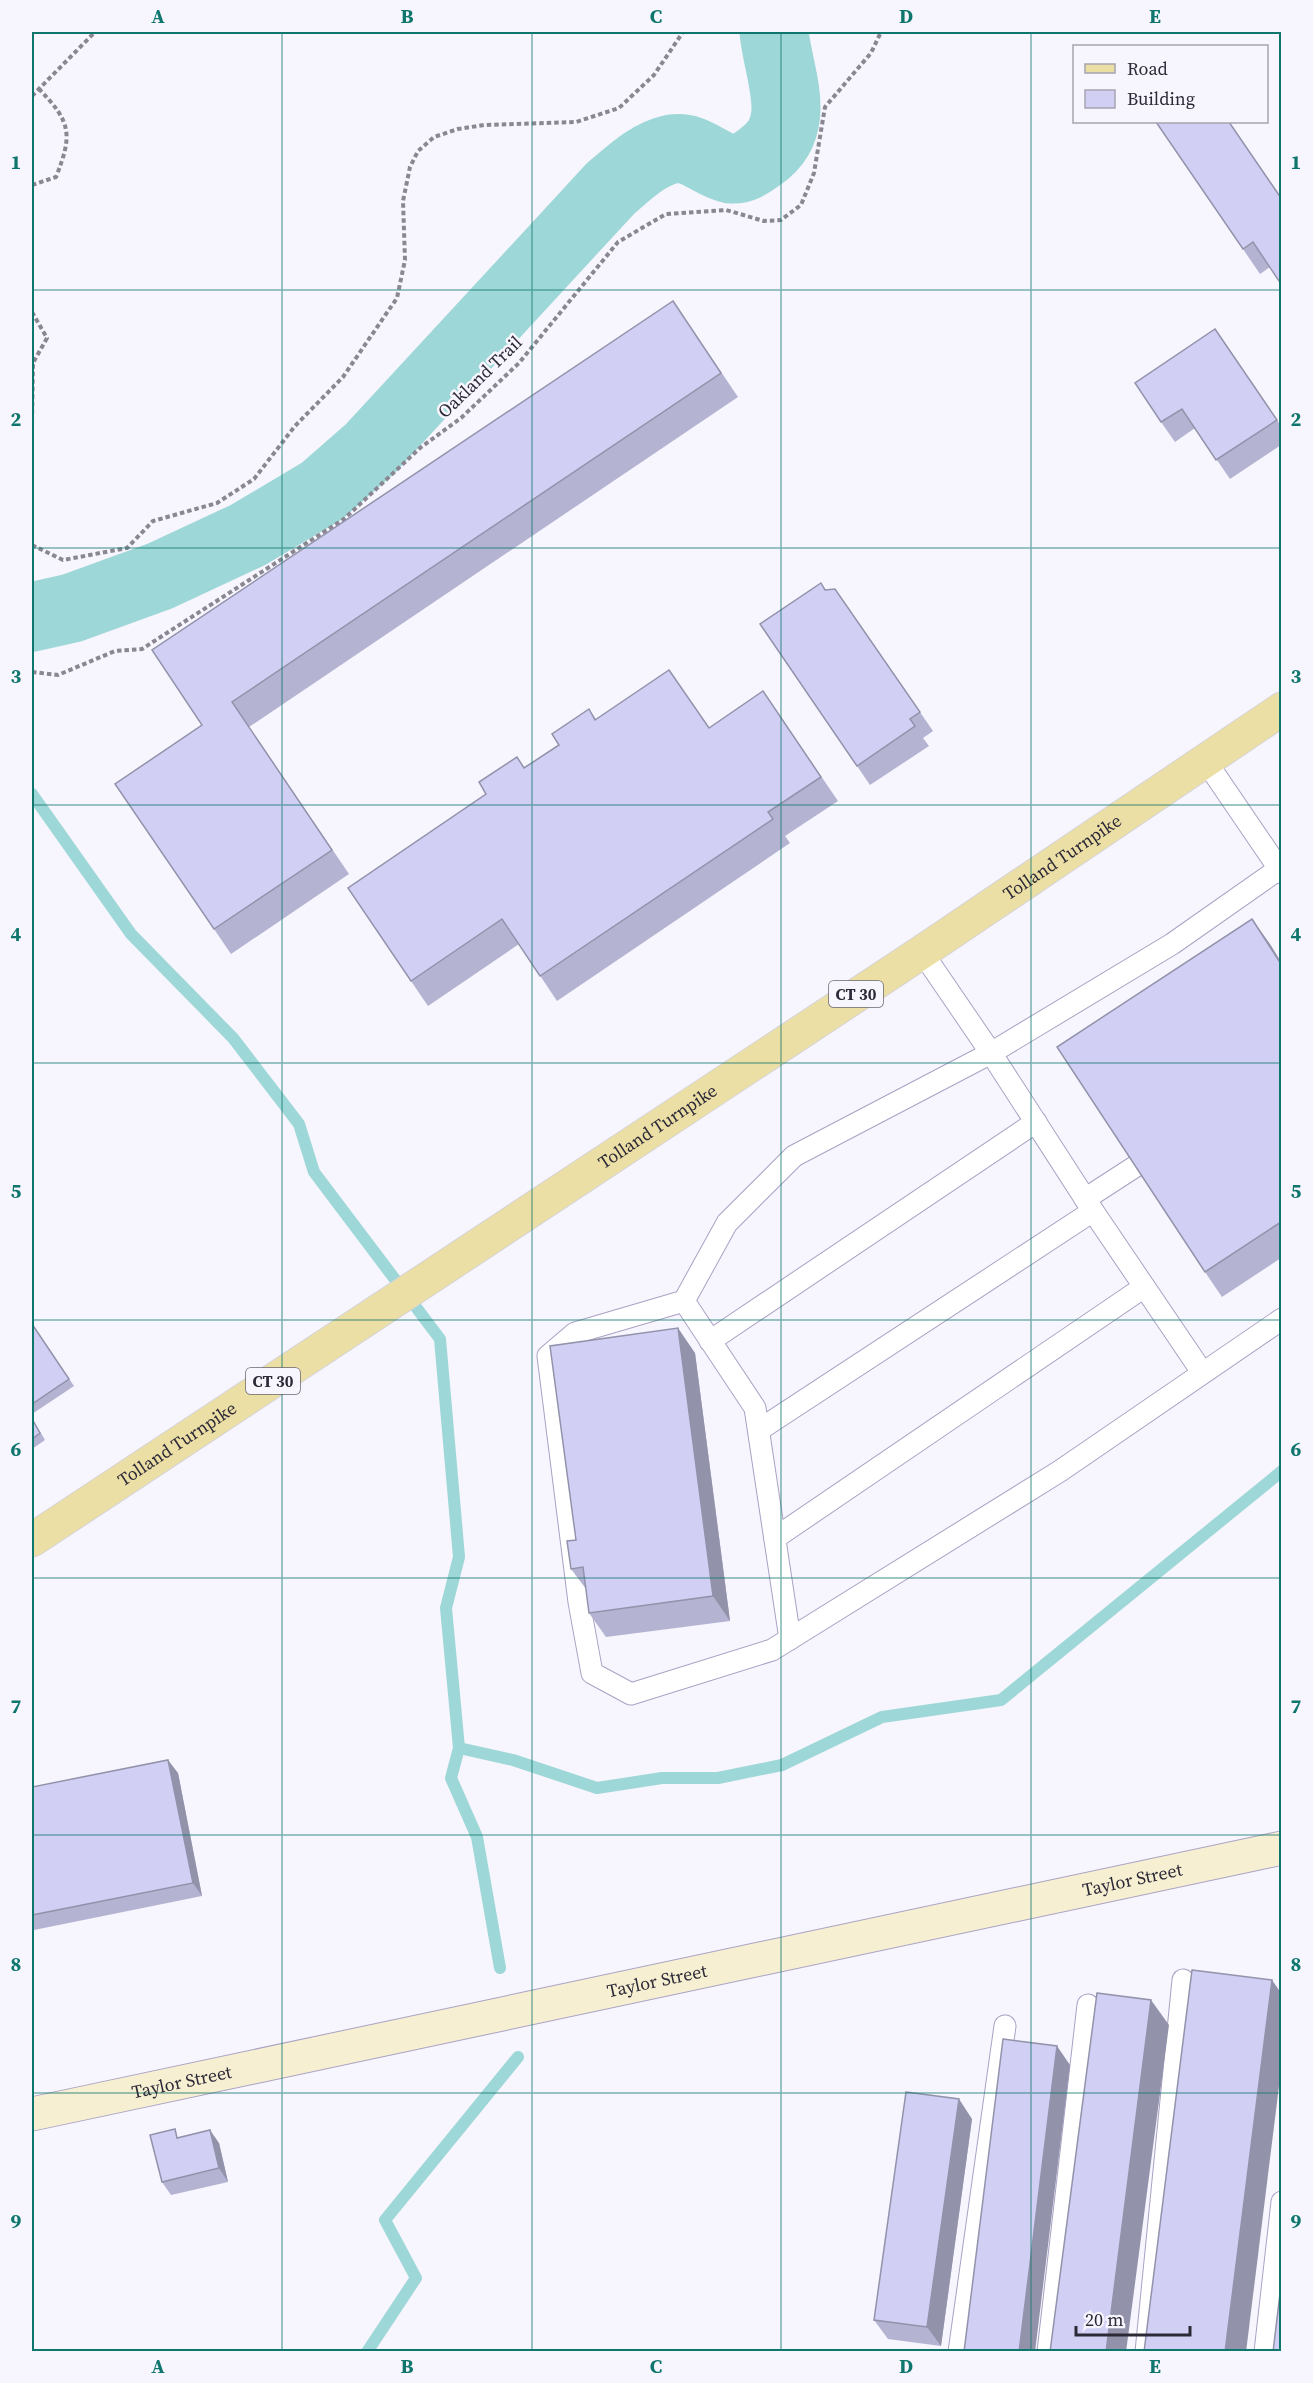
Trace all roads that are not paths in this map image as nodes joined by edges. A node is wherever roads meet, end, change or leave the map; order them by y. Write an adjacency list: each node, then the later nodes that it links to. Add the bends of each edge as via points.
1 (1281, 709): 2 (main road, Tolland Turnpike / CT 30)
2 (1205, 760): 3 (lane); 4 (main road, Tolland Turnpike / CT 30)
3 (1280, 871): 5 (lane, via 1172,944)
4 (922, 952): 5 (lane); 16 (main road, Tolland Turnpike / CT 30)
5 (991, 1053): 6 (lane); 10 (lane, via 794,1156 727,1222)
6 (1036, 1122): 8 (lane); 12 (lane)
7 (1137, 1166): 8 (lane)
8 (1089, 1205): 9 (lane); 14 (lane)
9 (1144, 1287): 13 (lane); 15 (lane)
10 (684, 1301): 12 (lane); 17 (lane, via 575,1333 548,1356 579,1602 592,1673 631,1694 772,1650)
11 (1281, 1319): 13 (lane)
12 (710, 1341): 14 (lane, via 756,1408)
13 (1202, 1372): 17 (lane, via 1060,1471)
14 (759, 1430): 15 (lane)
15 (775, 1538): 17 (lane)
16 (32, 1540)
17 (790, 1639)
18 (1281, 1848): 22 (street, Taylor Street)
19 (1183, 1980): 26 (lane)
20 (1088, 2005): 25 (lane)
21 (1005, 2026): 24 (lane)
22 (32, 2114)
23 (1281, 2202): 27 (lane)
24 (959, 2352)
25 (1048, 2352)
26 (1146, 2352)
27 (1265, 2352)

